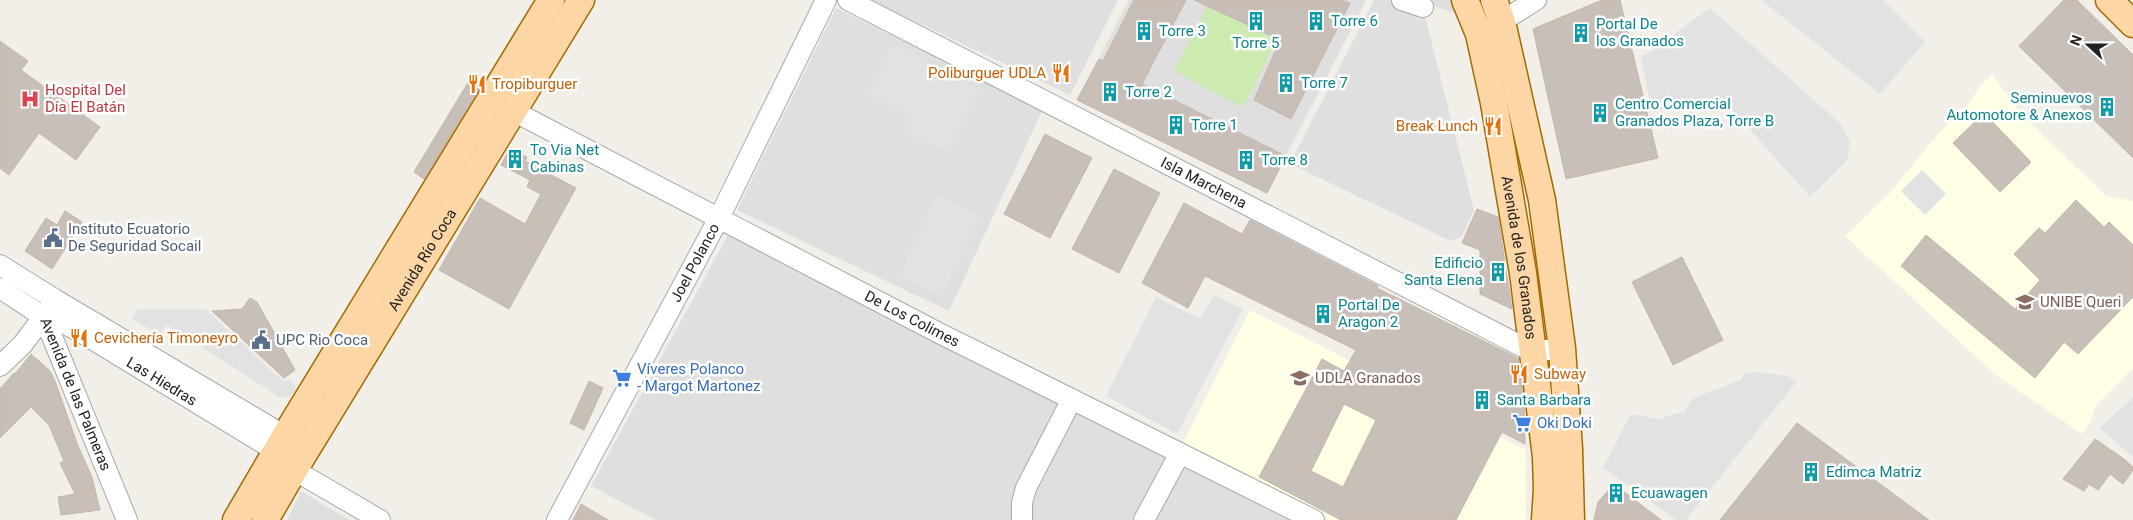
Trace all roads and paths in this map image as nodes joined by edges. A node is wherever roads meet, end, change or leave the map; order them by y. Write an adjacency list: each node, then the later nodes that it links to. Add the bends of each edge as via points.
1 (551, 0): 23 (main road, Avenida Río Coca)
2 (581, 0): 13 (main road, Avenida Río Coca)
3 (826, 0): 14 (street, Joel Polanco)
4 (848, 0): 20 (street, Isla Marchena)
5 (1402, 0): 9 (street)
6 (1465, 0): 12 (main road, Avenida de los Granados)
7 (1536, 0): 10 (street)
8 (2109, 0): 11 (main road)
9 (1423, 7)
10 (1498, 11): 12 (street); 19 (main road, Avenida de los Granados, via 1542,200)
11 (2133, 24)
12 (1479, 34): 20 (main road, Avenida de los Granados, via 1523,273)
13 (513, 111): 14 (street, De Los Colimes); 23 (main road, Avenida Río Coca)
14 (719, 218): 22 (street, De Los Colimes); 29 (street, Joel Polanco)
15 (0, 265): 17 (street, Avenida de las Palmeras)
16 (0, 288): 18 (street, Avenida de las Palmeras)
17 (56, 300): 18 (street); 23 (street, Las Hiedras)
18 (44, 317): 21 (street); 23 (street, Las Hiedras, via 56,319 82,333); 25 (street, Avenida de las Palmeras)
19 (1562, 348): 20 (street); 34 (main road, Avenida de los Granados, via 1570,449)
20 (1533, 352): 33 (main road, Avenida de los Granados, via 1546,458 1548,490)
21 (0, 366)
22 (1072, 399): 24 (street, De Los Colimes); 30 (street, via 1026,488)
23 (285, 452): 26 (main road, Avenida Río Coca); 27 (main road, Avenida Río Coca); 28 (street)
24 (1180, 453): 31 (street); 32 (street, De Los Colimes)
25 (127, 520)
26 (236, 520)
27 (265, 520)
28 (380, 520)
29 (557, 520)
30 (1022, 520)
31 (1144, 520)
32 (1314, 520)
33 (1545, 520)
34 (1571, 520)

